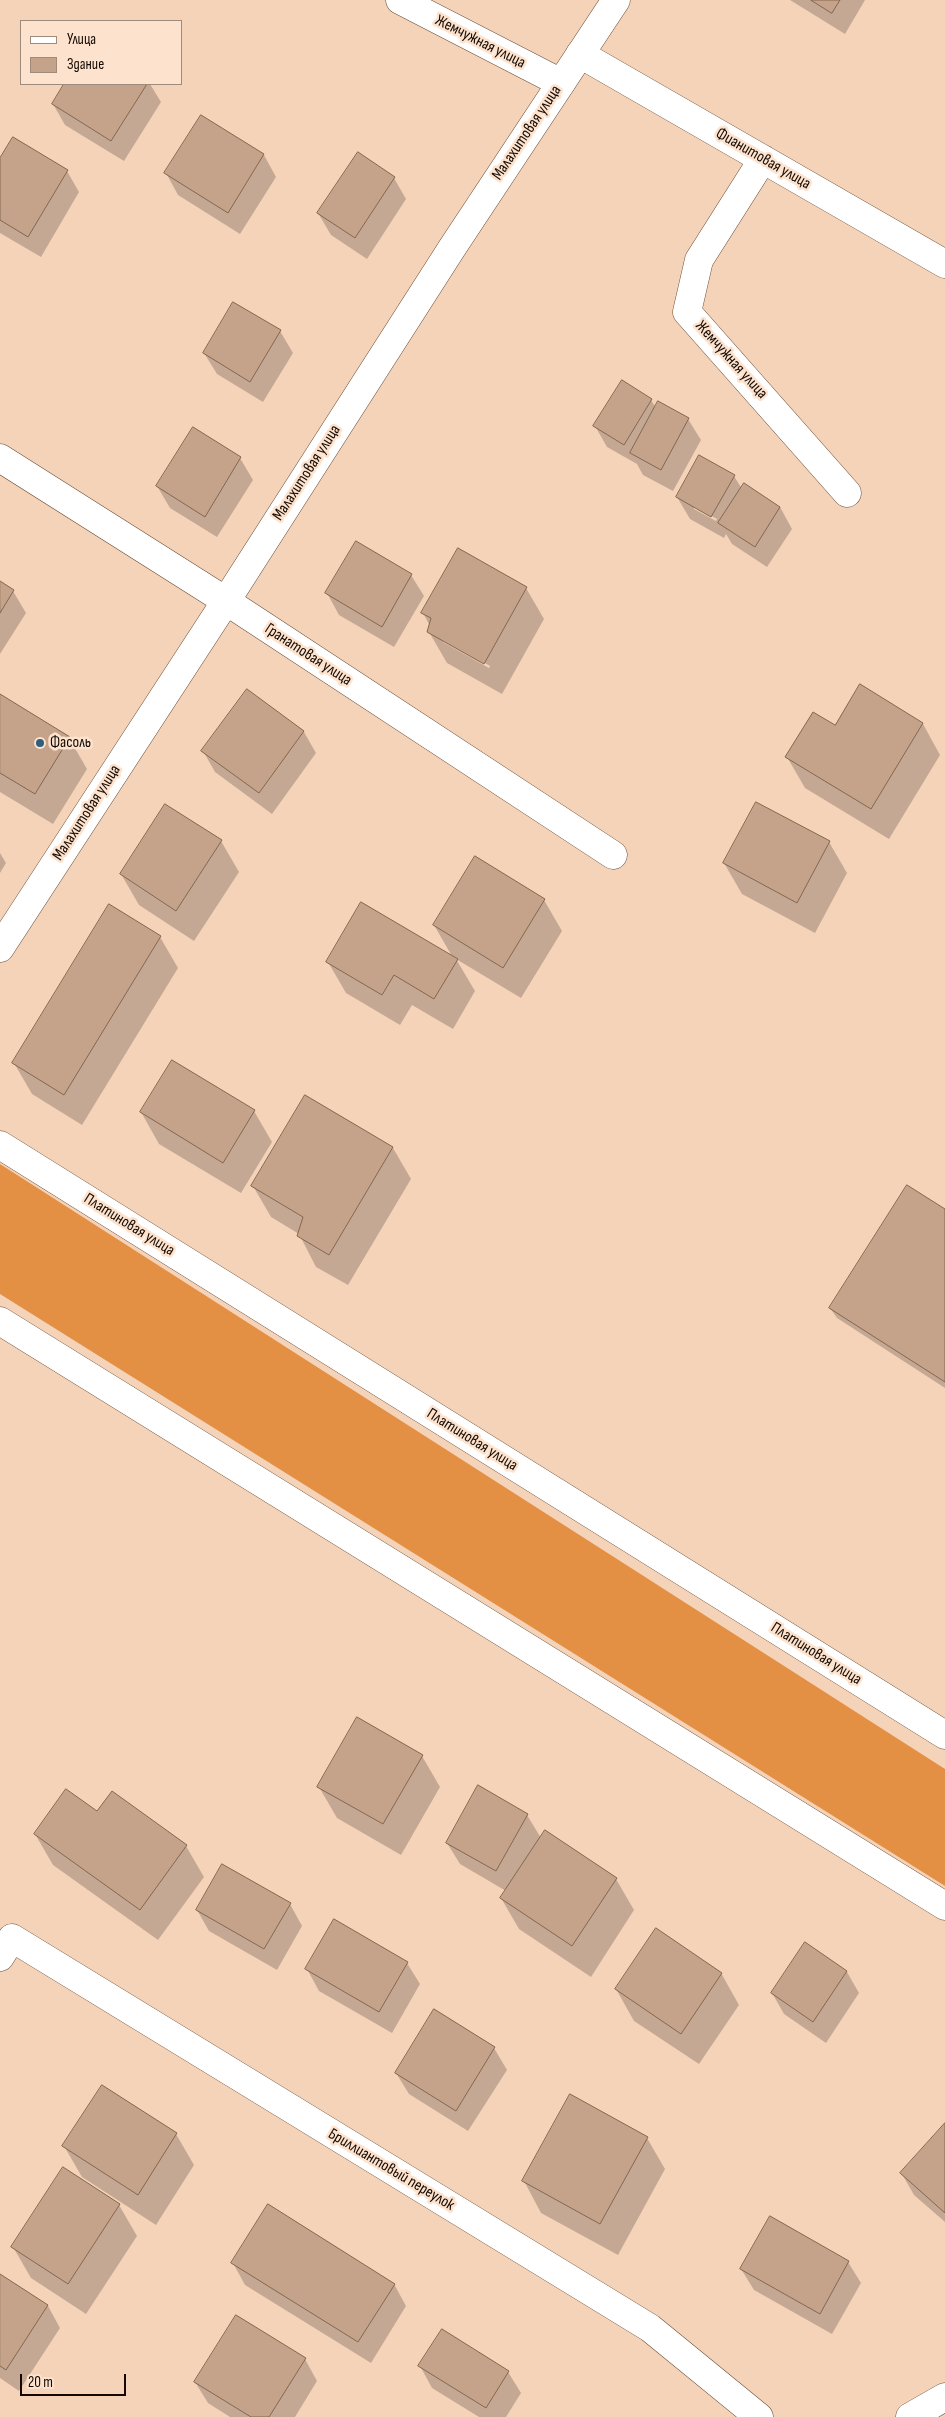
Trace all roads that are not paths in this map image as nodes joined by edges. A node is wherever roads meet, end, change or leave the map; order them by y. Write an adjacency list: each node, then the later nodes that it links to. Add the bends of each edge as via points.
1 (400, 0): 4 (street, Жемчужная улица)
2 (616, 0): 3 (street, Малахитовая улица)
3 (580, 54): 4 (street, Малахитовая улица); 5 (street, Фианитовая улица)
4 (561, 83): 9 (street, Малахитовая улица)
5 (763, 159): 6 (street, Фианитовая улица); 8 (street, Жемчужная улица, via 700,260 687,312)
6 (945, 264)
7 (0, 458): 9 (street, Гранатовая улица)
8 (847, 493)
9 (226, 601): 10 (street, Гранатовая улица); 11 (street, Малахитовая улица)
10 (613, 855)
11 (0, 948)
12 (0, 1145): 14 (street, Платиновая улица)
13 (0, 1321): 15 (street)
14 (945, 1735)
15 (945, 1906)
16 (6, 1948): 18 (street, Бриллиантовый переулок, via 650,2328)
17 (945, 2397): 19 (street)
18 (759, 2417)
19 (910, 2417)

